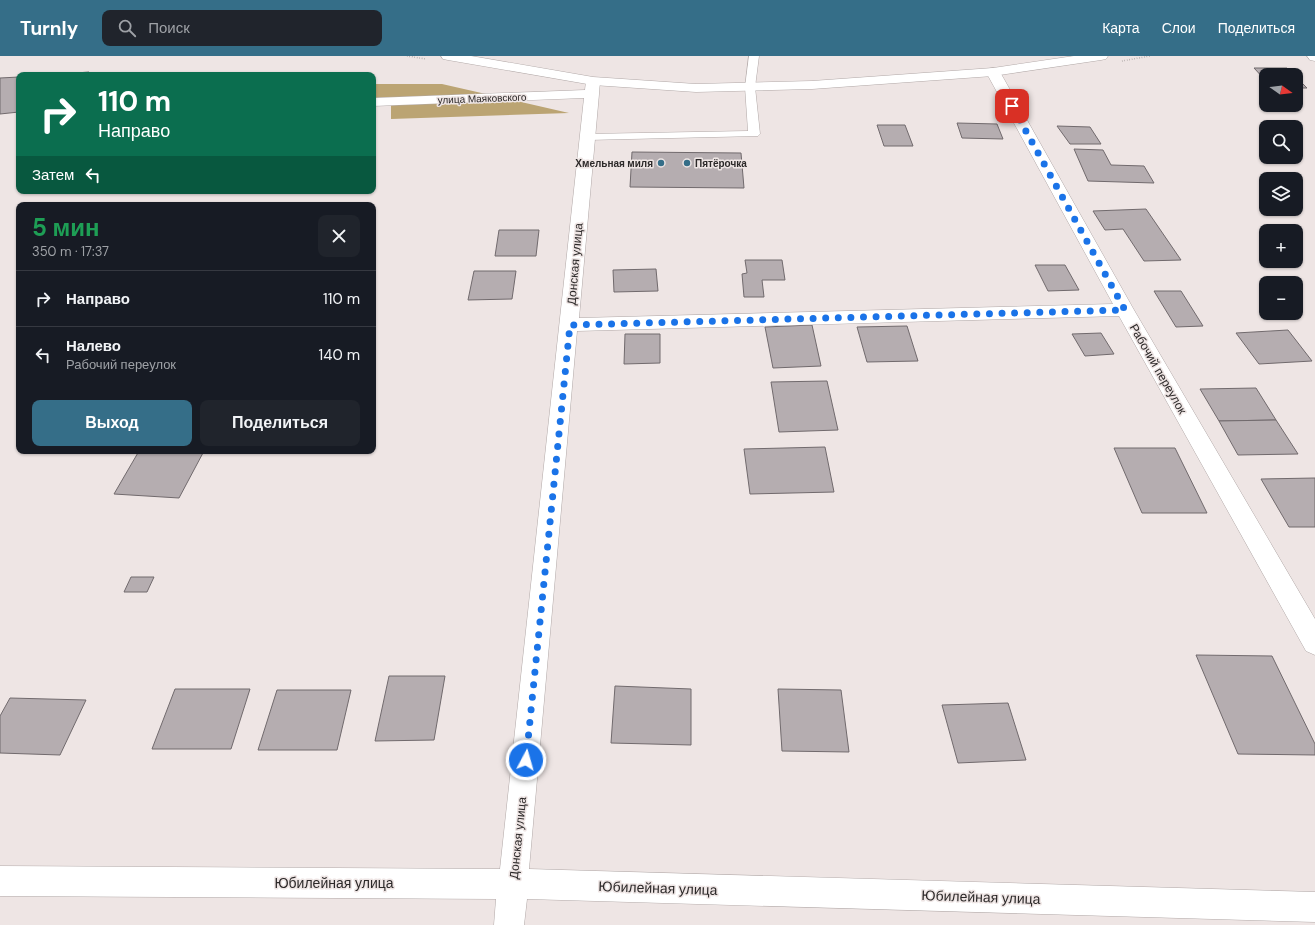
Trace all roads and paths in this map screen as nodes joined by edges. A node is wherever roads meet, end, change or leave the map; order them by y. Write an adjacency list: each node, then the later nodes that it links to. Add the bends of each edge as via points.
1 (448, 56): 6 (street)
2 (754, 56): 5 (lane)
3 (1101, 56): 4 (street)
4 (993, 72): 5 (street, via 812,85); 9 (street, Рабочий переулок)
5 (750, 86): 6 (street); 8 (lane, via 754,134)
6 (593, 88): 7 (street, улица Маяковского); 8 (street, Донская улица)
7 (376, 102)
8 (587, 137): 10 (street, Донская улица)
9 (1125, 310): 10 (street); 11 (street, Рабочий переулок)
10 (570, 325): 13 (street, Донская улица)
11 (1315, 643)
12 (0, 881): 13 (street, Юбилейная улица)
13 (513, 884): 14 (street, Юбилейная улица); 15 (street, Донская улица)
14 (1315, 907)
15 (509, 925)

